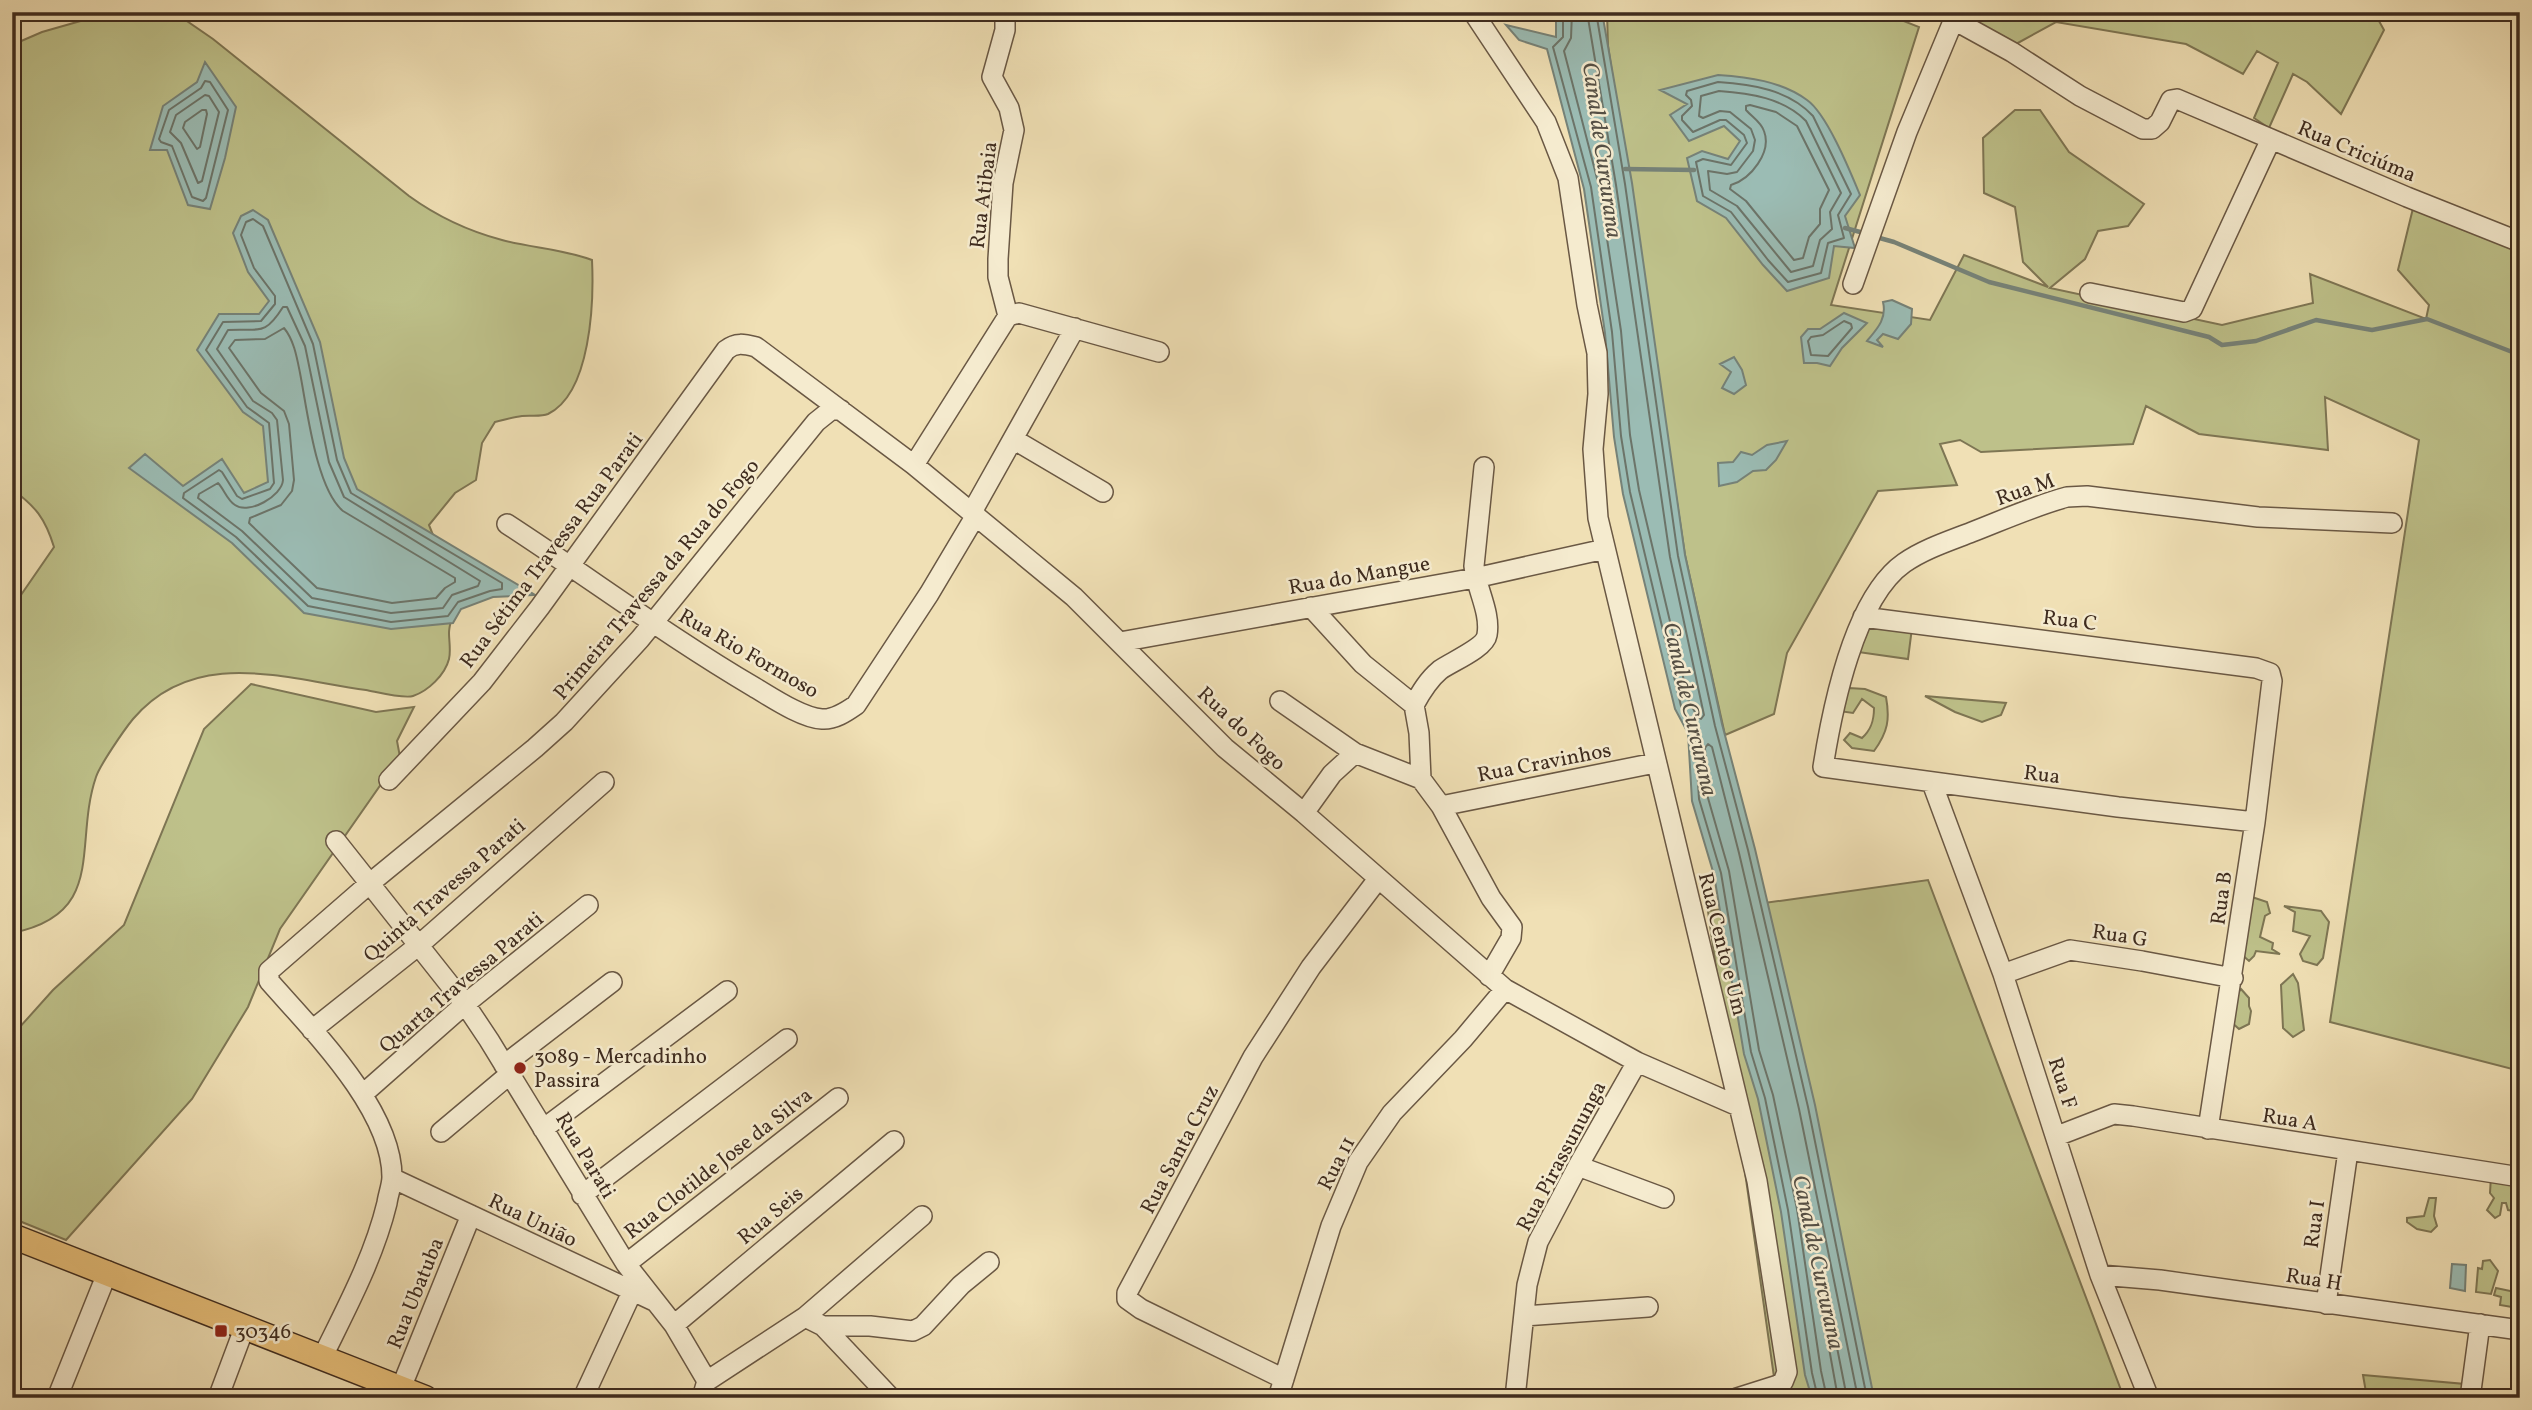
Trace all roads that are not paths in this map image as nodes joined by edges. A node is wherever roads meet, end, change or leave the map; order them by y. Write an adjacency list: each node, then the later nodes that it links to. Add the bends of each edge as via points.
1 (1005, 12): 8 (street, Rua Atibaia, via 1005,30 992,77 1009,108 1014,130 1003,183 998,259)
2 (1474, 12): 20 (street, Rua Cento e Um, via 1546,122 1568,178 1597,353 1593,449)
3 (1956, 16): 4 (street, Rua Criciúma, via 2080,96 2143,129 2160,122 2168,104 2177,99); 6 (street, via 1907,132)
4 (2271, 139): 5 (street, Rua Criciúma); 7 (street, via 2192,309 2184,312)
5 (2520, 242)
6 (1853, 284)
7 (2090, 293)
8 (1008, 316): 9 (street, via 1019,313); 14 (street)
9 (1075, 328): 11 (street); 13 (street, Rua Rio Formoso)
10 (741, 343): 12 (street, Rua do Fogo, via 756,347); 21 (street, Rua Sétima Travessa Rua Parati, via 726,350)
11 (1159, 352)
12 (841, 410): 14 (street, Rua do Fogo); 25 (street, Primeira Travessa da Rua do Fogo, via 831,410 816,422)
13 (1013, 439): 16 (street); 17 (street, Rua Rio Formoso)
14 (914, 464): 17 (street, Rua do Fogo)
15 (1484, 467): 22 (street)
16 (1103, 492)
17 (974, 513): 25 (street, Rua Rio Formoso, via 929,593 856,705 832,718 810,716 785,704); 26 (street, Rua do Fogo)
18 (2392, 523): 24 (street, Rua M, via 2258,517 2067,497 1903,563)
19 (507, 524): 21 (street, Rua Rio Formoso)
20 (1605, 549): 22 (street, Rua do Mangue); 31 (street, Rua Cento e Um)
21 (569, 564): 25 (street, Rua Rio Formoso); 34 (street, Rua Sétima Travessa Rua Parati, via 482,682)
22 (1475, 578): 23 (street, Rua do Mangue); 29 (street, via 1485,606 1487,636 1440,670)
23 (1311, 607): 26 (street, Rua do Mangue); 29 (street, via 1363,664)
24 (1863, 617): 27 (street, Rua C); 32 (street, Rua M, via 1830,721)
25 (653, 622): 42 (street, Primeira Travessa da Rua do Fogo, via 536,748)
26 (1120, 642): 38 (street, Rua do Fogo, via 1225,748)
27 (2270, 673): 39 (street, Rua B)
28 (1280, 701): 30 (street)
29 (1414, 705): 33 (street)
30 (1355, 753): 33 (street); 38 (street, via 1332,774)
31 (1655, 763): 37 (street, Rua Cravinhos); 58 (street, Rua Cento e Um)
32 (1823, 767): 36 (street, Rua)
33 (1421, 779): 37 (street)
34 (389, 780)
35 (604, 782): 44 (street, Quinta Travessa Parati)
36 (1932, 783): 39 (street, Rua); 45 (street, Rua F)
37 (1441, 806): 46 (street, via 1512,927 1511,938)
38 (1304, 813): 41 (street, Rua do Fogo)
39 (2255, 822): 47 (street, Rua B)
40 (336, 841): 42 (street, Rua Parati)
41 (1378, 879): 46 (street, Rua do Fogo); 88 (street, Rua Santa Cruz, via 1311,967 1253,1057 1127,1293 1127,1299 1141,1309)
42 (369, 884): 44 (street, Rua Parati); 52 (street, Primeira Travessa da Rua do Fogo, via 268,974 269,981)
43 (588, 905): 51 (street, Quarta Travessa Parati)
44 (419, 945): 51 (street, Rua Parati); 52 (street, Quinta Travessa Parati)
45 (2003, 974): 47 (street, Rua G, via 2070,950); 62 (street, Rua F)
46 (1489, 976): 49 (street, Rua do Fogo)
47 (2233, 978): 60 (street, Rua B)
48 (612, 982): 55 (street)
49 (1505, 989): 54 (street, Rua do Fogo); 88 (street, Rua 11, via 1392,1113 1358,1162 1331,1226)
50 (727, 991): 59 (street)
51 (465, 1004): 55 (street, Rua Parati); 56 (street, Quarta Travessa Parati)
52 (312, 1030): 56 (street)
53 (787, 1039): 68 (street)
54 (1637, 1062): 58 (street, Rua do Fogo); 65 (street, Rua Pirassununga)
55 (507, 1070): 59 (street, Rua Parati); 61 (street)
56 (363, 1094): 67 (street, via 385,1142)
57 (838, 1098): 74 (street, Rua Clotilde Jose da Silva)
58 (1738, 1106): 97 (street, Rua Cento e Um, via 1761,1209 1787,1372 1783,1382)
59 (543, 1129): 68 (street, Rua Parati)
60 (2208, 1129): 62 (street, Rua A, via 2114,1114); 64 (street, Rua A)
61 (441, 1132)
62 (2057, 1136): 76 (street, Rua F)
63 (894, 1141): 84 (street, Rua Seis)
64 (2348, 1151): 66 (street, Rua A); 79 (street, Rua I)
65 (1578, 1166): 69 (street); 81 (street, Rua Pirassununga, via 1538,1242)
66 (2520, 1177)
67 (392, 1178): 70 (street, Rua União); 87 (street, via 379,1231)
68 (582, 1195): 74 (street, Rua Parati)
69 (1664, 1198)
70 (471, 1215): 77 (street, Rua União); 90 (street, Rua Ubatuba)
71 (922, 1216): 82 (street)
72 (12, 1236): 75 (main road)
73 (989, 1262): 82 (street, via 913,1331)
74 (626, 1264): 78 (street, Rua Parati)
75 (108, 1271): 85 (main road); 91 (street)
76 (2100, 1275): 79 (street, Rua H); 98 (street, Rua F)
77 (632, 1292): 78 (street, Rua União); 94 (street)
78 (655, 1301): 84 (street, Rua Parati)
79 (2326, 1304): 83 (street, Rua H)
80 (1648, 1307): 81 (street)
81 (1524, 1316): 96 (street, Rua Pirassununga)
82 (814, 1322): 89 (street); 95 (street)
83 (2480, 1324): 86 (street, Rua H); 99 (street)
84 (674, 1325): 89 (street, Rua Parati)
85 (245, 1326): 87 (main road); 92 (street)
86 (2520, 1330)
87 (323, 1356): 90 (main road)
88 (1281, 1388)
89 (704, 1389)
90 (396, 1390): 93 (main road)
91 (57, 1398)
92 (218, 1398)
93 (425, 1398)
94 (583, 1398)
95 (891, 1398)
96 (1515, 1398)
97 (1737, 1398)
98 (2149, 1398)
99 (2470, 1398)

